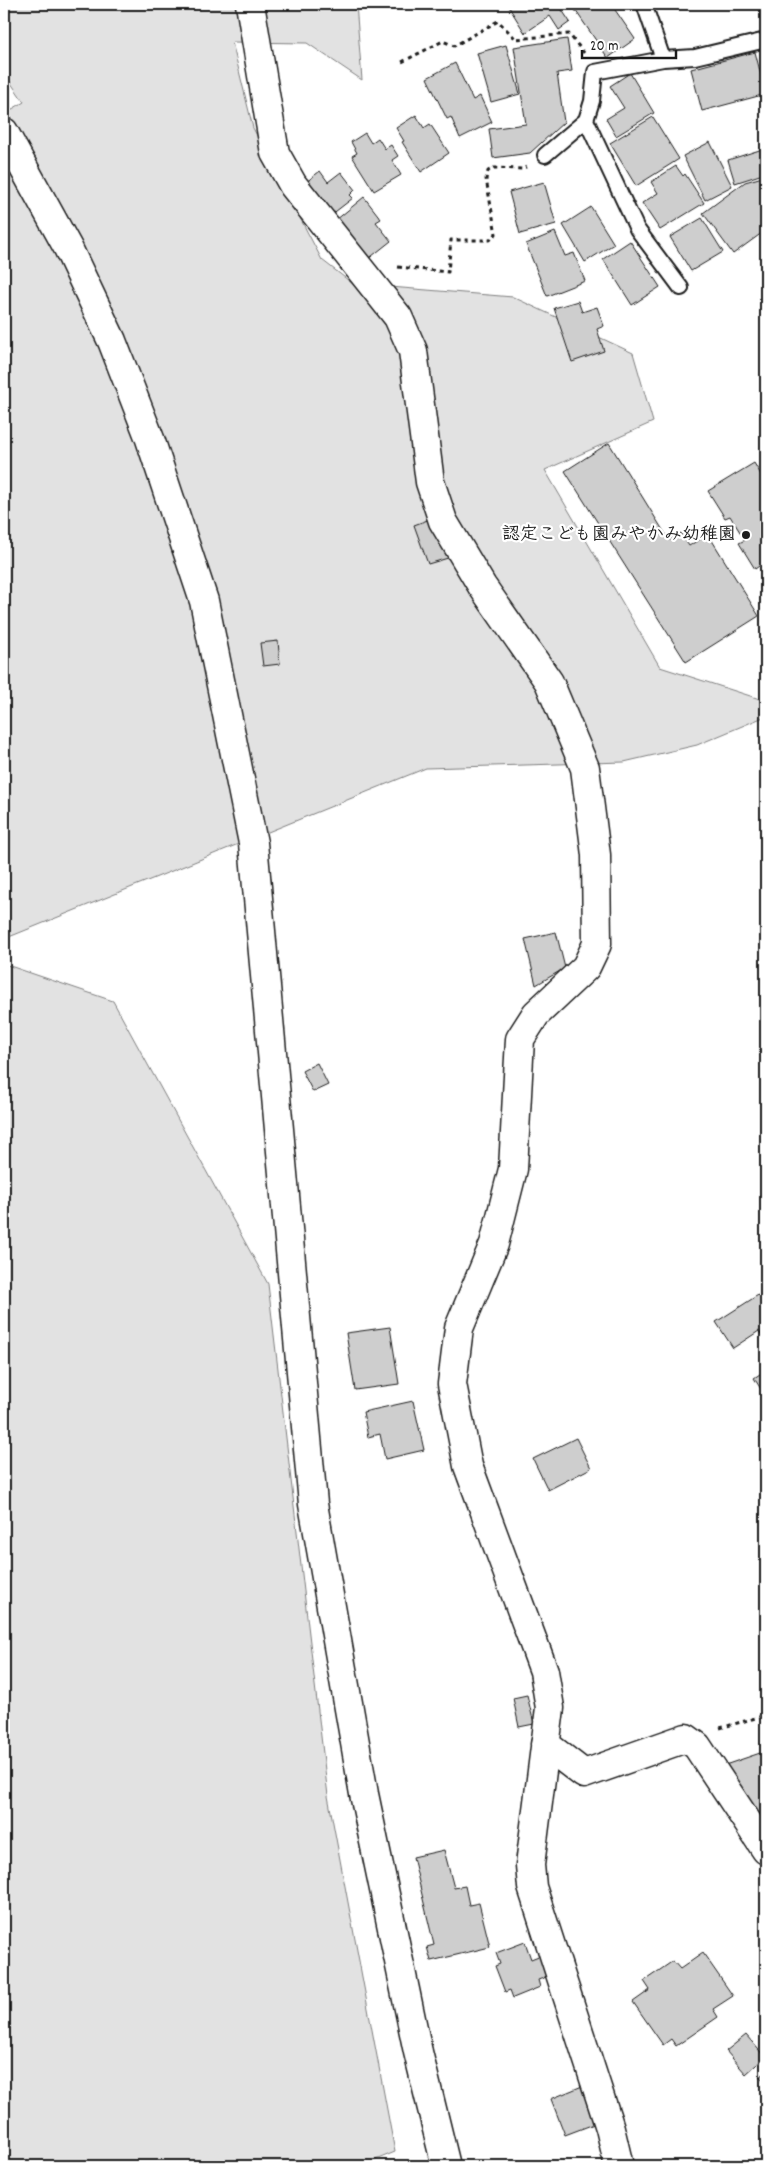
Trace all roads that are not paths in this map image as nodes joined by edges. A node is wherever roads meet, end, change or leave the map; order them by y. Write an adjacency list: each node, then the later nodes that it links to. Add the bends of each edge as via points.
1 (250, 4): 9 (street, via 275,153 294,185 398,316 413,351 430,482 443,521 482,586 549,682 585,768 596,855 597,944 586,967 536,1014 520,1039 513,1169 494,1244 459,1328 452,1384 468,1466 544,1671 550,1708)
2 (644, 4): 4 (lane)
3 (766, 40): 4 (lane, via 695,57)
4 (663, 59): 5 (lane, via 595,72)
5 (586, 120): 7 (lane); 8 (lane, via 637,229)
6 (4, 132): 11 (street, via 68,248 112,341 150,439 204,601 253,843 314,1504 364,1794 418,2052)
7 (545, 155)
8 (680, 288)
9 (545, 1744): 10 (street, via 584,1774 686,1738 697,1746); 12 (street, via 530,1865 532,1887 610,2128)
10 (766, 1850)
11 (446, 2166)
12 (619, 2166)

